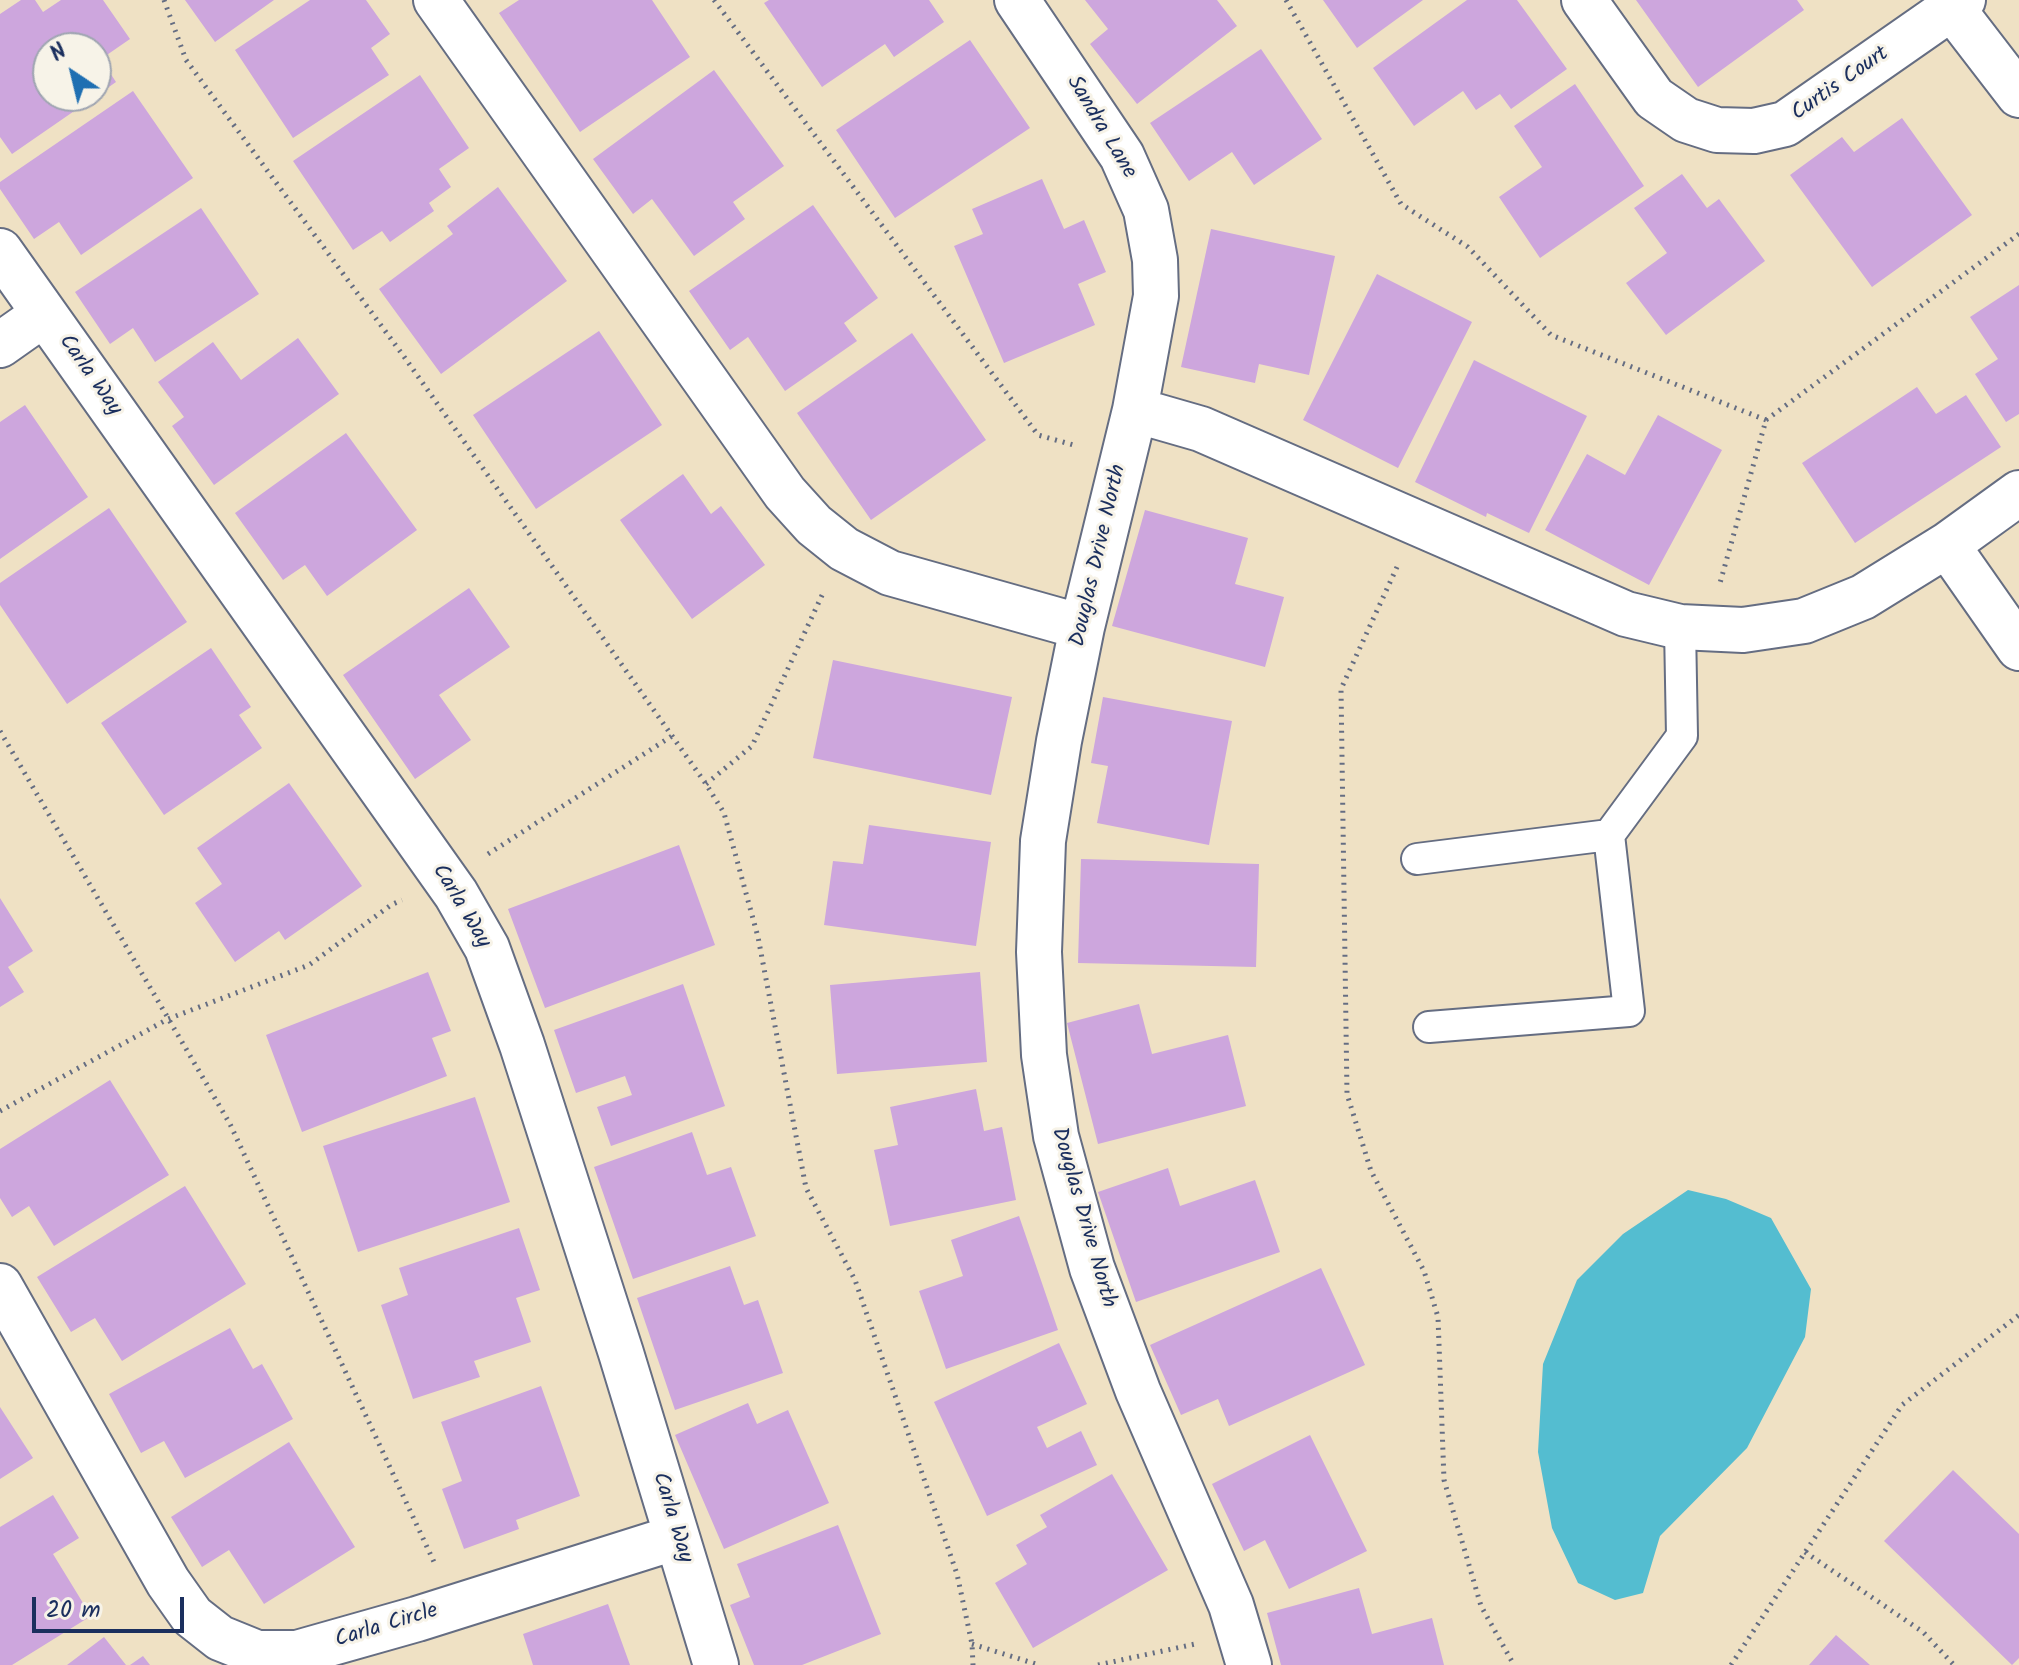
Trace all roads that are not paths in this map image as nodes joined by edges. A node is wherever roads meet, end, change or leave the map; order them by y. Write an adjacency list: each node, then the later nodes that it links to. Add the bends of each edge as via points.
1 (436, 0): 12 (street, via 785,493 814,525 844,549 890,573)
2 (1017, 0): 9 (street, Sandra Lane, via 1122,156 1146,210 1156,296)
3 (1584, 0): 4 (street, Curtis Court, via 1654,98 1686,120 1717,130 1754,131 1785,124)
4 (1958, 4): 5 (street, Curtis Court)
5 (2019, 95)
6 (0, 251): 7 (street, Carla Way)
7 (44, 314): 8 (street); 19 (street, Carla Way, via 446,880 487,948)
8 (0, 345)
9 (1135, 410): 12 (street, Douglas Drive North); 13 (street, via 1201,429 1626,614)
10 (2019, 493): 11 (street)
11 (1947, 545): 13 (street, via 1863,597 1804,621 1743,630); 14 (street)
12 (1082, 627): 20 (street, Douglas Drive North, via 1043,841 1040,967 1044,1055 1056,1136 1092,1268 1132,1378 1231,1605)
13 (1694, 628): 15 (lane, via 1682,736)
14 (2019, 648)
15 (1609, 835): 16 (lane); 17 (lane, via 1629,1011)
16 (1417, 859)
17 (1429, 1027)
18 (0, 1286): 19 (street, Carla Circle, via 168,1582 192,1616 220,1638 257,1653 297,1653)
19 (677, 1537): 21 (street, Carla Way)
20 (1244, 1650)
21 (716, 1665)

